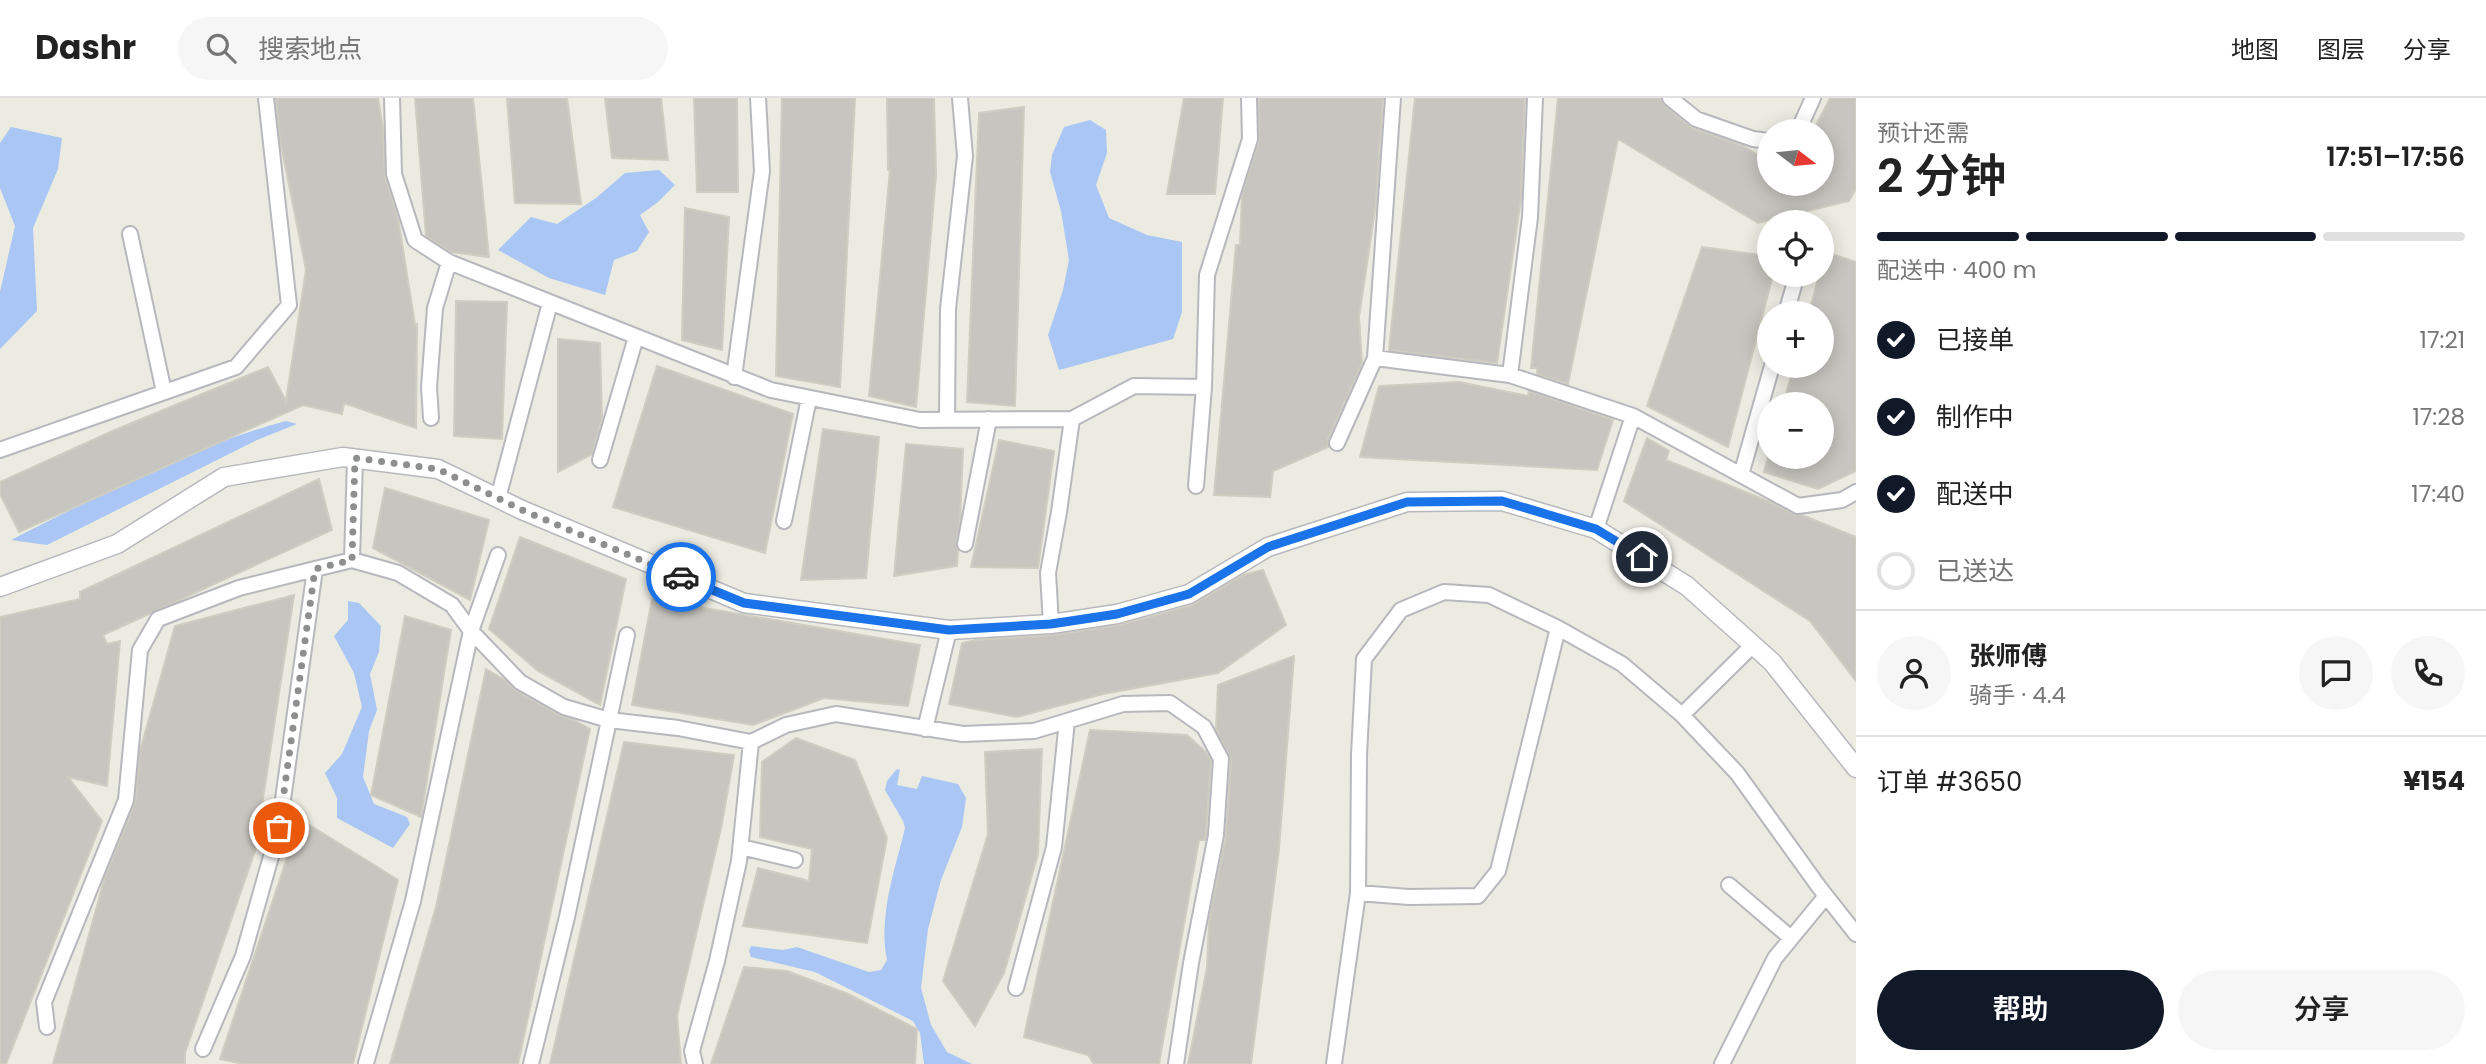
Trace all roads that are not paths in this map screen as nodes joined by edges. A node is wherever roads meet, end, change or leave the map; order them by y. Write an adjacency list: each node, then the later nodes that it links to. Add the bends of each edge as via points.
1 (266, 98): 21 (street, via 289,305 236,367)
2 (393, 98): 13 (street, via 394,174 415,240)
3 (758, 98): 18 (street, via 762,171)
4 (960, 98): 27 (street, via 965,156 948,309)
5 (1250, 98): 20 (street, via 1250,139 1207,275)
6 (1393, 98): 16 (street)
7 (1535, 98): 17 (street, via 1530,217)
8 (1670, 98): 11 (street, via 1696,119)
9 (1813, 98): 10 (street)
10 (1803, 119)
11 (1757, 139)
12 (130, 234): 21 (street)
13 (449, 262): 14 (street); 24 (street, via 435,308)
14 (550, 303): 15 (street); 35 (street)
15 (636, 337): 18 (street); 31 (street)
16 (1375, 358): 17 (street); 28 (street)
17 (1510, 375): 23 (street)
18 (734, 377): 22 (street)
19 (1769, 378): 32 (street)
20 (1204, 387): 26 (street, via 1134,386); 33 (street)
21 (164, 392): 29 (street)
22 (809, 398): 27 (street, via 920,420); 36 (street)
23 (1633, 416): 32 (street); 37 (street)
24 (431, 418)
25 (989, 419): 26 (street); 27 (street); 38 (street)
26 (1072, 419): 43 (street, via 1048,573)
27 (947, 420)
28 (1336, 443)
29 (0, 450)
30 (355, 458): 35 (street, via 438,469); 40 (street); 42 (street, via 224,477 117,544)
31 (600, 460)
32 (1741, 475): 34 (street, via 1798,506 1842,500)
33 (1195, 486)
34 (1856, 492)
35 (498, 498): 45 (street, via 744,603)
36 (784, 521)
37 (1596, 529): 43 (street, via 1502,501 1407,502 1268,547 1189,594 1117,614); 48 (street, via 1687,586)
38 (965, 544)
39 (498, 555): 46 (street)
40 (352, 560): 41 (street); 46 (street, via 398,573 452,606)
41 (315, 569): 63 (street, via 239,588 158,619 140,650 126,800 44,1002); 64 (street, via 279,828 243,957)
42 (0, 587)
43 (1051, 624): 45 (street)
44 (1558, 628): 49 (street, via 1622,664); 58 (street, via 1498,871 1478,896); 58 (street, via 1489,596 1444,592 1401,610 1364,659)
45 (949, 630): 52 (street)
46 (471, 631): 50 (street, via 520,682 564,707); 65 (street, via 413,901)
47 (627, 635): 50 (street)
48 (1753, 645): 49 (street); 54 (street, via 1772,662)
49 (1682, 715): 59 (street, via 1737,773)
50 (609, 720): 53 (street); 66 (street)
51 (1067, 721): 52 (street, via 1034,731 964,734); 62 (street, via 1054,847); 68 (street, via 1123,704 1170,703 1204,727 1221,759 1216,835)
52 (925, 729): 53 (street, via 836,714 786,725)
53 (751, 742): 55 (street)
54 (1856, 768)
55 (741, 847): 56 (street); 67 (street, via 692,1051)
56 (795, 860)
57 (1729, 885): 61 (street)
58 (1358, 893): 69 (street)
59 (1826, 896): 60 (street); 61 (street)
60 (1856, 934)
61 (1791, 938): 70 (street, via 1775,958)
62 (1016, 988)
63 (47, 1027)
64 (203, 1049)
65 (366, 1063)
66 (531, 1064)
67 (695, 1064)
68 (1176, 1064)
69 (1334, 1064)
70 (1722, 1064)

